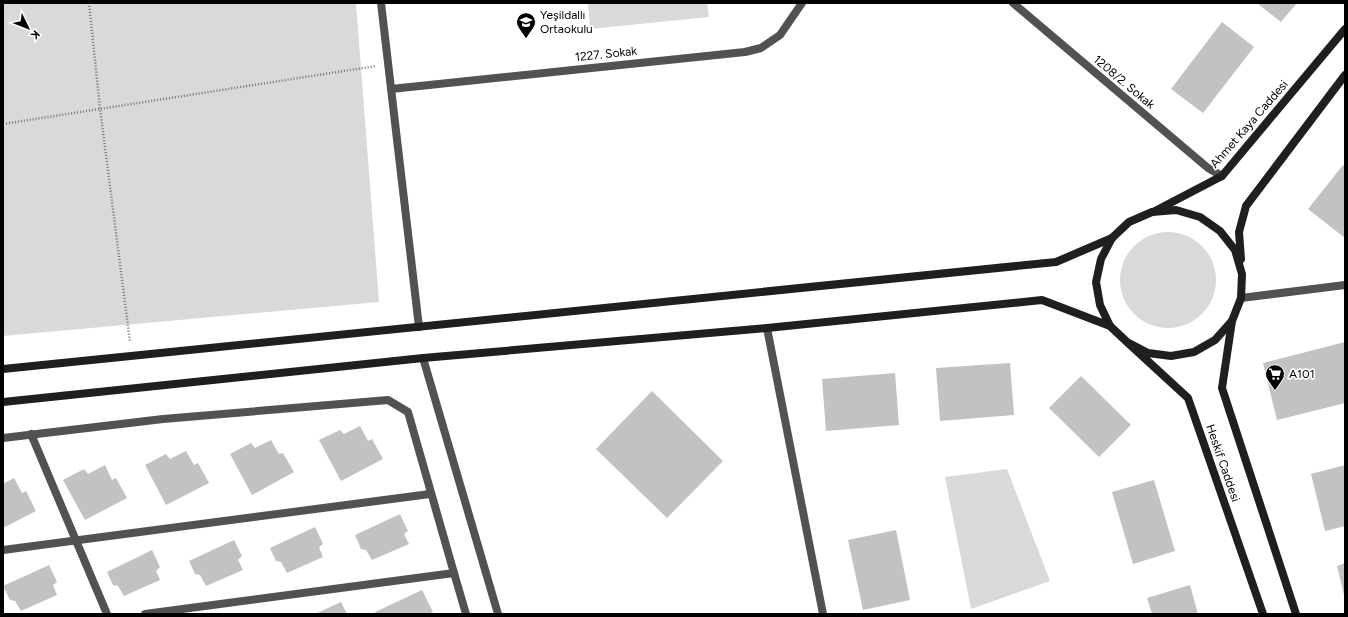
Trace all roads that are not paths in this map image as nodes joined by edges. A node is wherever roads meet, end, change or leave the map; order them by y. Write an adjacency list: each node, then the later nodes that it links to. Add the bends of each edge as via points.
1 (381, 3): 6 (street)
2 (802, 3): 6 (street, 1227. Sokak, via 780,35 761,48 745,52)
3 (1013, 3): 7 (street, 1208/2. Sokak, via 1208,168)
4 (1345, 29): 7 (main road, Ahmet Kaya Caddesi)
5 (1345, 75): 10 (main road, via 1246,206 1239,232)
6 (391, 89): 15 (street)
7 (1222, 176): 8 (main road, Ahmet Kaya Caddesi)
8 (1152, 212): 9 (main road, Ahmet Kaya Caddesi, via 1130,222); 10 (main road, via 1176,210 1200,217 1220,231 1235,250)
9 (1112, 238): 14 (main road, via 1101,259 1096,282 1100,305); 15 (main road, via 1056,262)
10 (1242, 274): 12 (main road)
11 (1345, 285): 12 (street)
12 (1241, 298): 13 (main road)
13 (1232, 321): 17 (main road, via 1215,340 1194,352 1171,356 1148,353); 33 (main road, via 1222,388)
14 (1110, 326): 16 (main road, via 1042,300); 17 (main road)
15 (419, 327): 19 (main road)
16 (767, 328): 18 (main road); 31 (street)
17 (1127, 342): 32 (main road, Heskif Caddesi, via 1188,398)
18 (423, 358): 20 (main road); 30 (street)
19 (3, 369)
20 (3, 402)
21 (31, 434): 22 (street); 23 (street, via 163,419 388,400 408,412); 24 (street)
22 (3, 438)
23 (430, 494): 24 (street); 26 (street)
24 (76, 541): 25 (street); 27 (street)
25 (3, 550)
26 (454, 573): 28 (street); 29 (street)
27 (107, 614)
28 (145, 614)
29 (466, 614)
30 (498, 614)
31 (823, 614)
32 (1263, 614)
33 (1296, 614)

